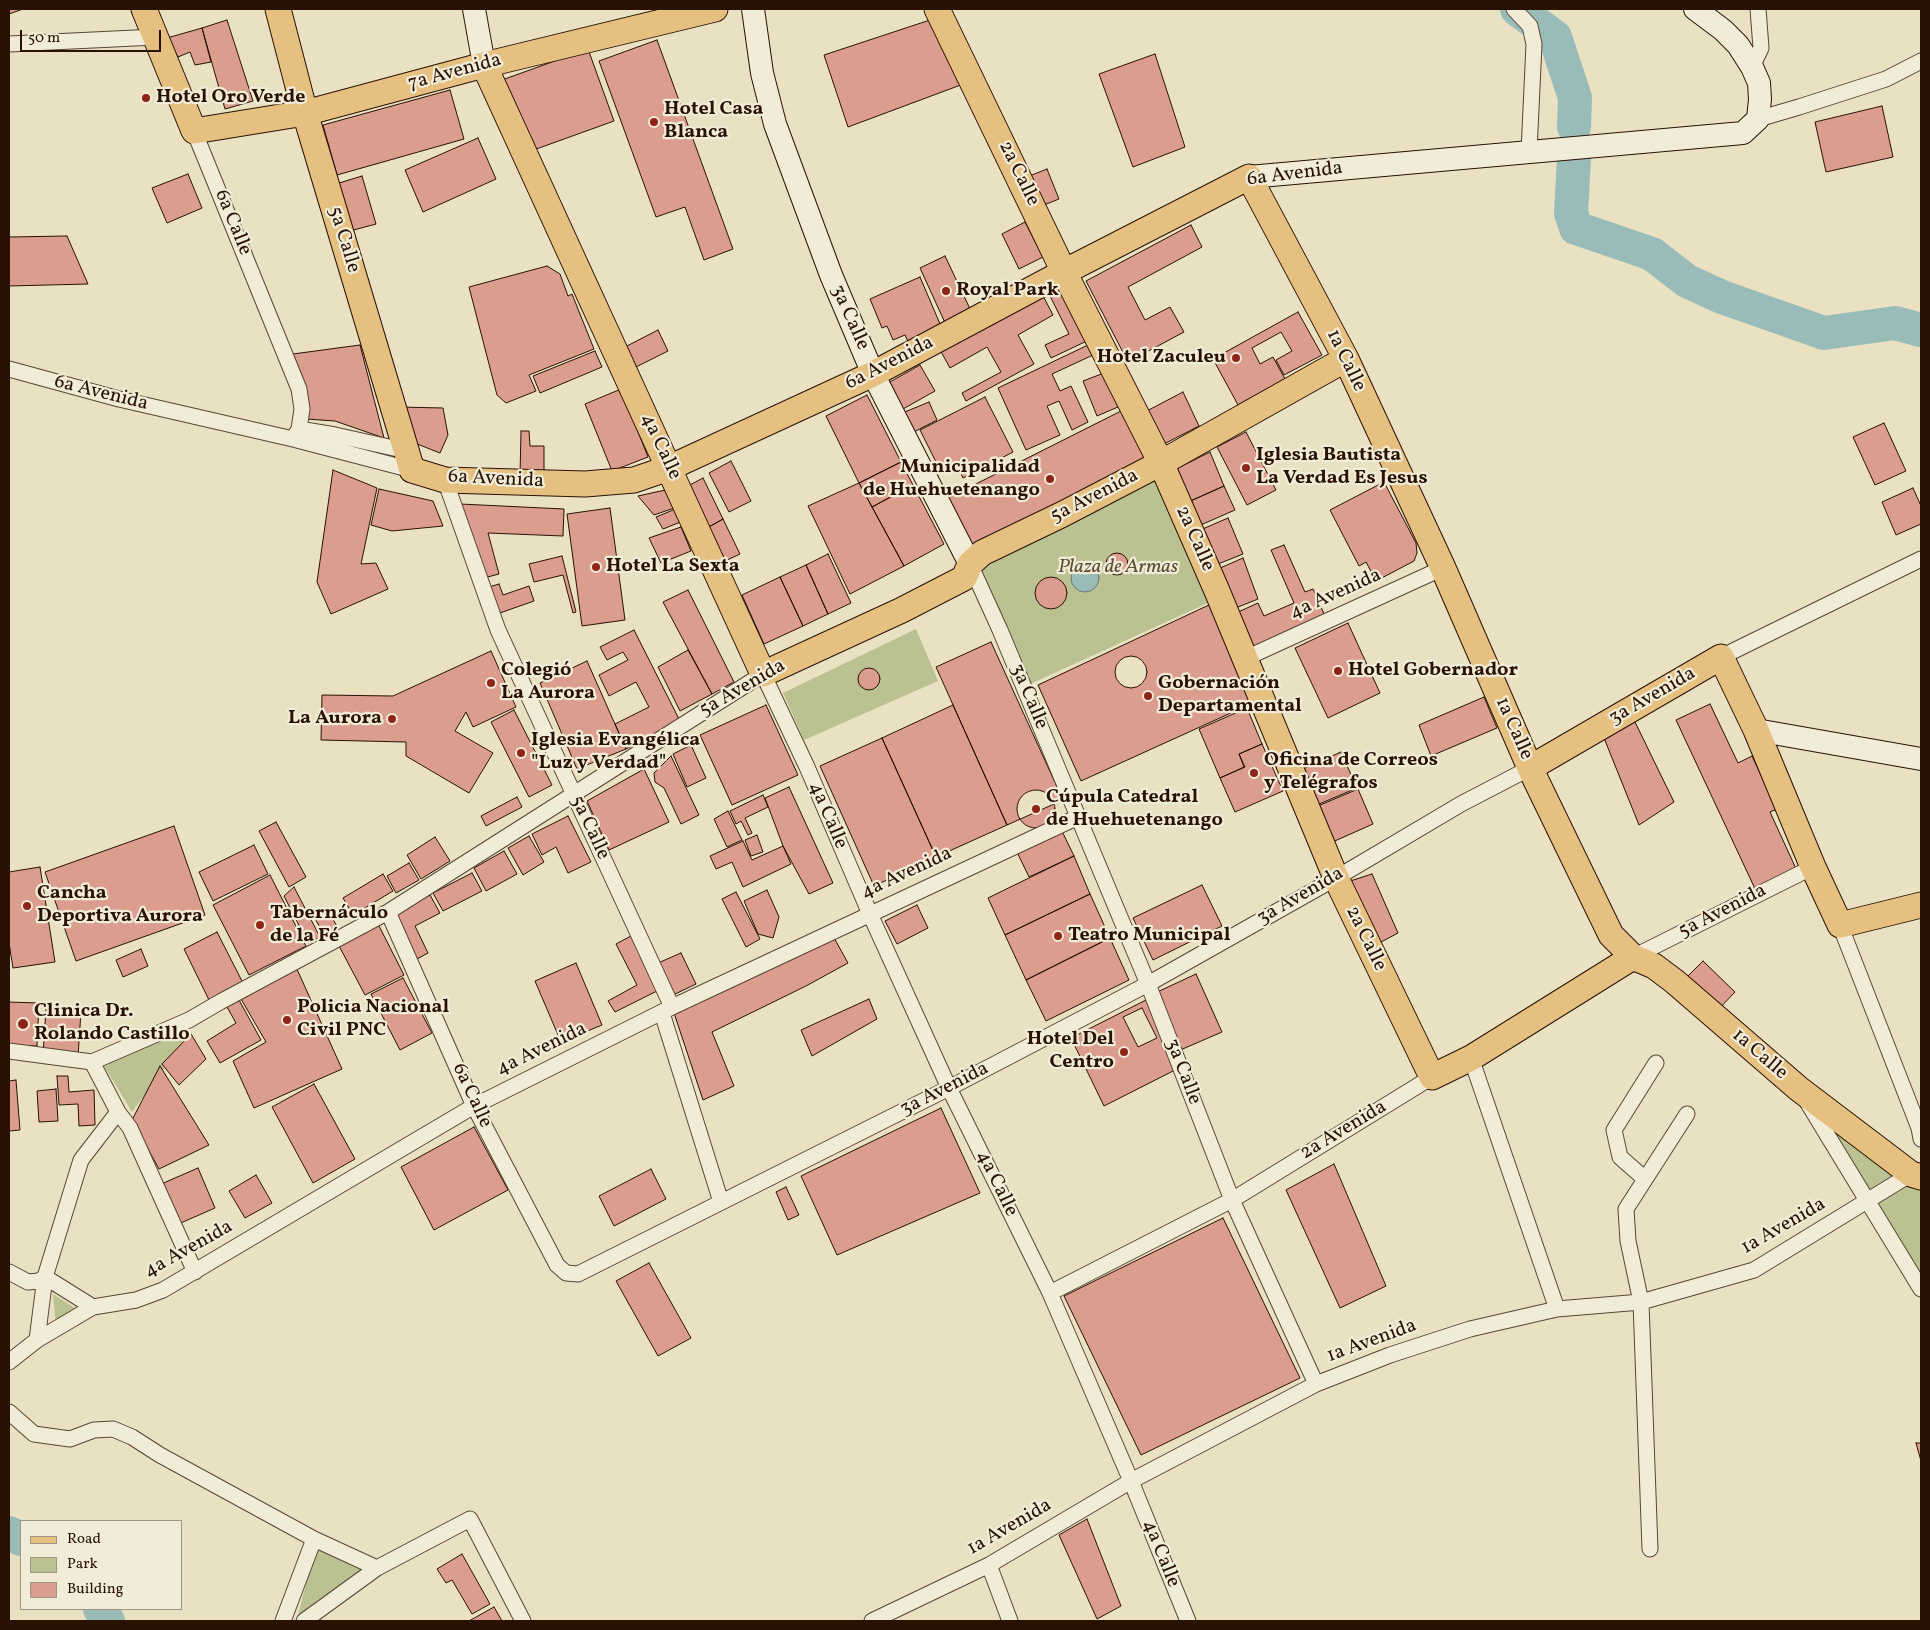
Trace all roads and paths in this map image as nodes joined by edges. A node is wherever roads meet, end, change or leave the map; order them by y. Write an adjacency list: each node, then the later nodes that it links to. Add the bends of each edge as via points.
1 (144, 9): 10 (main road, 6a Calle)
2 (278, 9): 15 (main road, 5a Calle)
3 (474, 9): 13 (main road, 4a Calle)
4 (715, 9): 13 (main road, 7a Avenida)
5 (754, 9): 23 (main road, 3a Calle, via 762,74 774,124 830,275)
6 (937, 9): 20 (main road, 2a Calle)
7 (1514, 9): 18 (street, via 1530,26 1534,44)
8 (1695, 9): 14 (main road, via 1738,45)
9 (1758, 9): 14 (street, via 1761,48)
10 (156, 37): 11 (street); 17 (main road, 6a Calle)
11 (9, 44)
12 (1921, 61): 16 (street, via 1886,79)
13 (484, 65): 15 (main road, 7a Avenida); 27 (main road, 4a Calle)
14 (1752, 66): 16 (main road, via 1759,83)
15 (305, 113): 17 (main road, 7a Avenida); 25 (main road, 5a Calle)
16 (1758, 119): 18 (main road, 6a Avenida, via 1743,132)
17 (194, 131): 24 (street, 6a Calle, via 299,388 302,409)
18 (1529, 152): 19 (main road, 6a Avenida)
19 (1249, 176): 20 (main road, 6a Avenida); 21 (main road, 1a Calle)
20 (1064, 272): 23 (main road, 6a Avenida); 26 (main road, 2a Calle)
21 (1346, 359): 26 (main road, 5a Avenida); 31 (main road, 1a Calle)
22 (9, 369): 24 (street, 6a Avenida, via 119,399)
23 (873, 374): 27 (main road, 6a Avenida); 30 (main road, 3a Calle)
24 (296, 434): 25 (street, 6a Avenida)
25 (410, 461): 28 (main road, 6a Avenida)
26 (1161, 463): 30 (main road, 5a Avenida, via 982,553); 32 (main road, 2a Calle)
27 (669, 468): 28 (main road, 6a Avenida, via 634,480 586,484); 34 (main road, 4a Calle)
28 (445, 480): 38 (street, 5a Calle, via 498,630)
29 (1921, 559): 33 (street, 3a Avenida)
30 (970, 564): 34 (main road, 5a Avenida, via 964,578); 39 (street, 3a Calle)
31 (1443, 568): 32 (street, 4a Avenida); 37 (main road, 1a Calle)
32 (1246, 658): 41 (main road, 2a Calle)
33 (1721, 658): 35 (main road); 37 (main road, 3a Avenida)
34 (763, 674): 38 (street, 5a Avenida); 44 (street, 4a Calle)
35 (1756, 730): 36 (main road); 40 (main road)
36 (1921, 759)
37 (1530, 768): 41 (street, 3a Avenida, via 1461,804); 46 (main road, 1a Calle, via 1611,935)
38 (573, 794): 43 (street, 5a Avenida); 48 (street, 5a Calle)
39 (1078, 817): 44 (street, 4a Avenida); 47 (street, 3a Calle)
40 (1813, 867): 45 (main road); 46 (street, 5a Avenida)
41 (1336, 878): 47 (street, 3a Avenida); 53 (main road, 2a Calle)
42 (1921, 906): 45 (main road)
43 (388, 912): 51 (street, 5a Avenida, via 190,1020); 56 (street, 6a Calle)
44 (870, 914): 48 (street, 4a Avenida); 54 (street, 4a Calle)
45 (1840, 926): 59 (street)
46 (1633, 957): 50 (main road, 2a Avenida); 55 (main road, 1a Calle, via 1654,966 1674,981)
47 (1148, 984): 54 (street, 3a Avenida); 62 (street, 3a Calle)
48 (667, 1010): 56 (street, 4a Avenida); 64 (street, 5a Calle)
49 (9, 1052): 51 (street)
50 (1471, 1058): 53 (main road, 2a Avenida); 73 (street)
51 (92, 1062): 57 (street)
52 (1656, 1063): 61 (street, via 1614,1130 1620,1157)
53 (1432, 1078): 62 (street, 2a Avenida)
54 (949, 1088): 64 (street, 3a Avenida); 70 (street, 4a Calle)
55 (1799, 1090): 60 (main road, 1a Calle); 63 (street)
56 (474, 1106): 66 (street, 4a Avenida); 67 (street, 6a Calle, via 557,1265)
57 (118, 1112): 66 (street, via 130,1128); 68 (street, via 81,1160)
58 (1688, 1114): 61 (street)
59 (1920, 1131)
60 (1916, 1176): 63 (street, 1a Avenida)
61 (1645, 1179): 71 (street, via 1626,1208 1628,1241)
62 (1232, 1200): 70 (street, 2a Avenida); 76 (street, 3a Calle)
63 (1867, 1200): 69 (street); 71 (street, 1a Avenida, via 1754,1270)
64 (721, 1202): 67 (street, 3a Avenida, via 578,1274)
65 (9, 1272): 68 (street, via 28,1282 39,1281)
66 (195, 1272): 72 (street, 4a Avenida, via 163,1290 136,1300)
67 (566, 1273)
68 (46, 1276): 72 (street); 74 (street)
69 (1921, 1289)
70 (1050, 1293): 78 (street, 4a Calle)
71 (1641, 1302): 73 (street, 1a Avenida); 80 (street)
72 (93, 1307): 74 (street, 4a Avenida)
73 (1557, 1308): 76 (street, 1a Avenida, via 1428,1342)
74 (37, 1340): 75 (street, 4a Avenida)
75 (9, 1362)
76 (1316, 1384): 78 (street, 1a Avenida)
77 (9, 1412): 79 (street, via 34,1434 70,1439 94,1430 113,1429)
78 (1131, 1481): 81 (street, 1a Avenida); 88 (street, 4a Calle)
79 (314, 1539): 82 (street); 83 (street)
80 (1650, 1549)
81 (989, 1565): 86 (street, 1a Avenida); 87 (street)
82 (377, 1568): 84 (street); 85 (street, via 470,1519)
83 (283, 1621)
84 (304, 1621)
85 (523, 1621)
86 (872, 1621)
87 (1010, 1621)
88 (1188, 1621)

